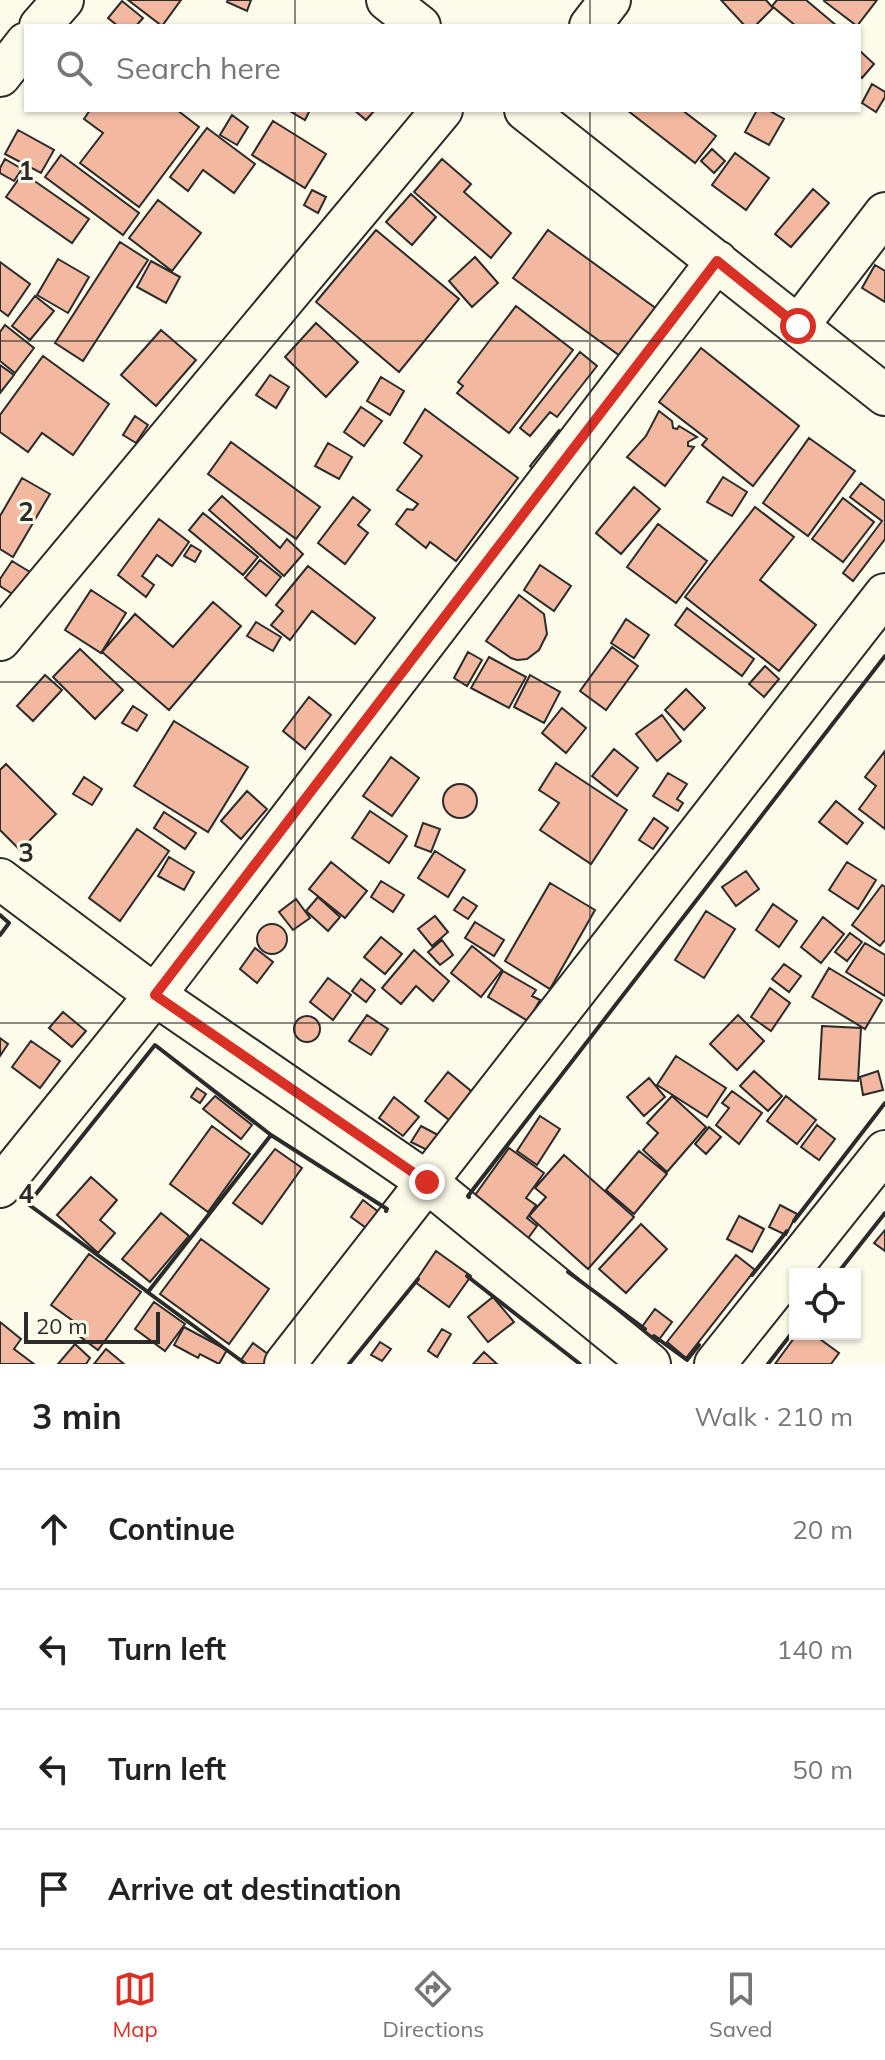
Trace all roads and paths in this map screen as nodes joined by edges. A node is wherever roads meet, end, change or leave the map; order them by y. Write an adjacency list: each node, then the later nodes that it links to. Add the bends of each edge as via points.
1 (63, 0): 4 (street)
2 (387, 0): 5 (street)
3 (610, 0): 6 (street)
4 (42, 24)
5 (417, 24)
6 (592, 24)
7 (24, 46): 8 (street)
8 (0, 76)
9 (440, 112): 16 (street)
10 (529, 112): 12 (street)
11 (885, 213): 13 (street)
12 (717, 261): 13 (street); 18 (street)
13 (798, 326): 14 (street)
14 (885, 395)
15 (885, 594): 20 (street)
16 (0, 640)
17 (0, 879): 18 (street)
18 (155, 995): 20 (street); 21 (street)
19 (885, 1151): 24 (street)
20 (427, 1182): 22 (street); 23 (street)
21 (0, 1187)
22 (285, 1364)
23 (650, 1364)
24 (715, 1364)

